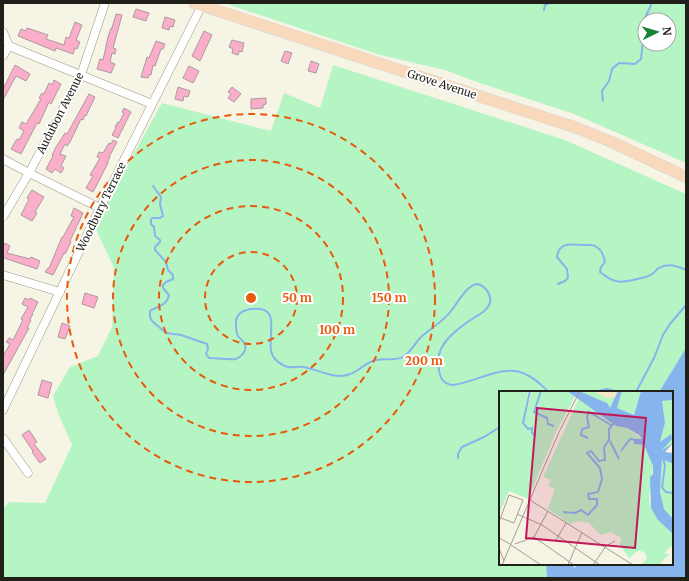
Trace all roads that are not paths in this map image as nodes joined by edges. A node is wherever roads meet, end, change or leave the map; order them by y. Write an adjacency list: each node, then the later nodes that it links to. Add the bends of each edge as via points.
1 (105, 3): 6 (street, Audubon Avenue)
2 (198, 4): 7 (street, Woodbury Terrace); 10 (main road, Grove Avenue, via 577,128)
3 (3, 32): 4 (street)
4 (9, 46): 5 (street); 6 (street)
5 (3, 56)
6 (81, 75): 7 (street); 9 (street, Audubon Avenue)
7 (152, 104): 11 (street, Woodbury Terrace)
8 (3, 159): 9 (street)
9 (29, 173): 11 (street); 12 (street, Audubon Avenue)
10 (686, 177)
11 (100, 208): 14 (street, Woodbury Terrace)
12 (3, 217)
13 (3, 275): 14 (street)
14 (60, 292): 15 (street, Woodbury Terrace)
15 (3, 410)
16 (3, 438): 17 (street)
17 (28, 473)

